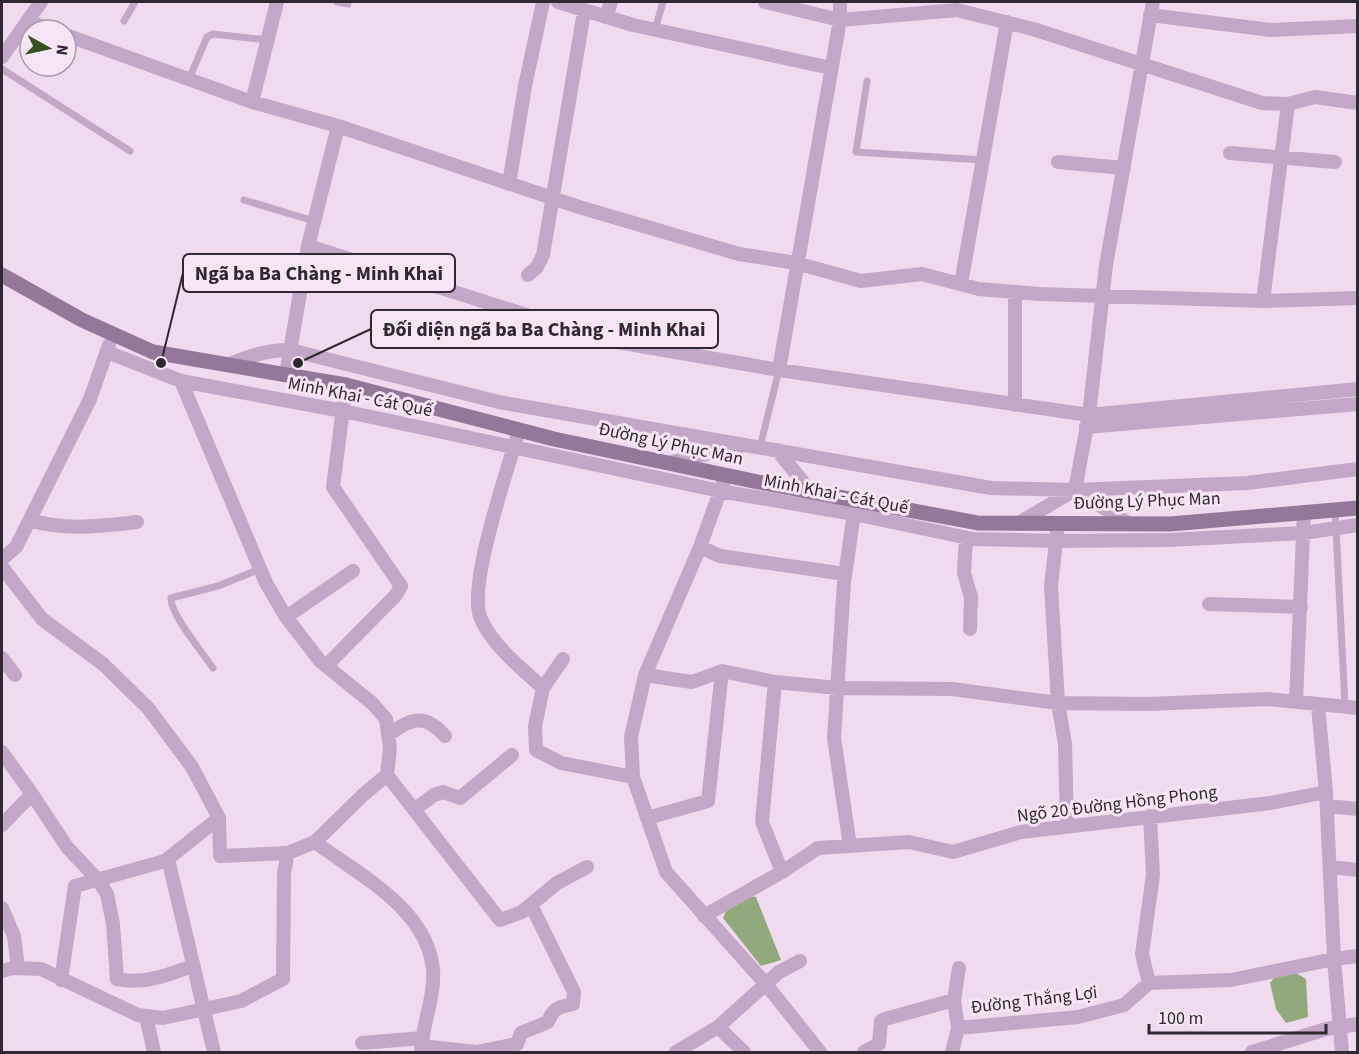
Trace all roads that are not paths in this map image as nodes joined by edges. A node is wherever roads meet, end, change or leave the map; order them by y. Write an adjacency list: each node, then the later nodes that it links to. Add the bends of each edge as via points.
1 (41, 2): 16 (street)
2 (135, 2): 18 (lane)
3 (277, 2): 24 (street)
4 (337, 2): 11 (lane)
5 (543, 2): 42 (street)
6 (558, 2): 12 (street)
7 (611, 2): 15 (street)
8 (663, 2): 21 (lane)
9 (765, 2): 17 (street)
10 (840, 2): 17 (street)
11 (348, 4)
12 (579, 7): 15 (street); 43 (street)
13 (974, 8): 17 (street); 19 (street)
14 (1151, 8): 20 (street, via 1271,30); 26 (street)
15 (606, 17): 21 (street)
16 (29, 18)
17 (840, 20): 27 (street)
18 (124, 21)
19 (1006, 22): 26 (street); 38 (street)
20 (1358, 26)
21 (655, 30): 27 (street)
22 (18, 34): 25 (street)
23 (78, 39): 29 (street)
24 (268, 40): 29 (lane, via 213,34 207,37); 31 (street)
25 (2, 57)
26 (1142, 64): 33 (street, via 1218,90 1262,102); 41 (street)
27 (831, 68): 47 (street)
28 (2, 69): 35 (lane)
29 (189, 79): 31 (street)
30 (867, 81): 38 (lane, via 856,152)
31 (252, 102): 34 (street)
32 (1358, 103): 33 (street, via 1315,97)
33 (1288, 104): 37 (street)
34 (338, 126): 42 (street); 45 (street)
35 (130, 151)
36 (1230, 153): 37 (street)
37 (1281, 156): 40 (street); 54 (street)
38 (983, 160): 50 (street)
39 (1058, 162): 41 (street)
40 (1335, 162)
41 (1125, 168): 52 (street)
42 (509, 184): 43 (street)
43 (552, 199): 47 (street, via 739,254); 49 (street, via 543,255)
44 (244, 200): 45 (lane)
45 (314, 221): 46 (street)
46 (308, 246): 56 (street); 59 (street, via 606,340)
47 (796, 263): 50 (street, via 861,281 922,274); 59 (street)
48 (2, 275): 55 (main road, Đường Lý Phục Man)
49 (528, 275)
50 (961, 284): 51 (street)
51 (1015, 292): 52 (street); 65 (street)
52 (1103, 295): 54 (street); 67 (street)
53 (1358, 298): 54 (street)
54 (1263, 301)
55 (113, 334): 57 (street); 58 (main road, Đường Lý Phục Man, via 153,352)
56 (290, 350): 58 (street, via 250,355); 60 (street); 69 (street, via 499,402)
57 (107, 352): 61 (street, Minh Khai - Cát Quế); 82 (street, via 90,399)
58 (227, 365): 60 (main road, Đường Lý Phục Man)
59 (779, 370): 65 (street); 69 (lane)
60 (286, 375): 62 (main road, Đường Lý Phục Man)
61 (181, 381): 66 (street, Minh Khai - Cát Quế); 95 (street)
62 (346, 385): 66 (street); 68 (main road, Đường Lý Phục Man)
63 (1358, 389): 67 (street)
64 (1358, 404): 67 (street)
65 (1015, 405): 67 (street)
66 (343, 411): 70 (street, Minh Khai - Cát Quế); 104 (street, via 333,487 401,586)
67 (1087, 421): 75 (street)
68 (519, 430): 70 (street); 72 (main road, Đường Lý Phục Man)
69 (753, 446): 71 (street); 72 (street)
70 (514, 448): 76 (street, Minh Khai - Cát Quế); 110 (street, via 487,545 479,591 480,618 510,658)
71 (777, 450): 75 (street, via 991,488); 77 (street)
72 (667, 463): 74 (main road, Đường Lý Phục Man)
73 (1358, 469): 75 (street, via 1247,483)
74 (725, 476): 76 (street); 77 (main road, Đường Lý Phục Man)
75 (1075, 490): 84 (street); 86 (street)
76 (720, 491): 78 (street, Minh Khai - Cát Quế); 92 (street)
77 (812, 492): 78 (main road, Đường Lý Phục Man)
78 (855, 507): 84 (main road, Đường Lý Phục Man, via 978,523); 90 (street, Minh Khai - Cát Quế); 97 (street)
79 (1358, 507): 80 (main road, Đường Lý Phục Man)
80 (1335, 509): 81 (main road, Đường Lý Phục Man); 88 (lane)
81 (1304, 512): 86 (main road, Đường Lý Phục Man); 89 (street)
82 (30, 520): 83 (street, via 48,526 84,527); 93 (street, via 16,547)
83 (137, 522)
84 (1017, 524): 85 (main road, Đường Lý Phục Man)
85 (1058, 524): 86 (main road, Đường Lý Phục Man); 91 (street)
86 (1128, 524)
87 (1358, 525): 88 (street, Minh Khai - Cát Quế)
88 (1335, 529): 89 (street, Minh Khai - Cát Quế); 115 (lane)
89 (1303, 532): 91 (street, Minh Khai - Cát Quế, via 1169,540); 99 (street)
90 (966, 538): 91 (street, Minh Khai - Cát Quế); 101 (street, via 964,573 971,597)
91 (1056, 541): 113 (street, via 1051,586)
92 (699, 546): 97 (street, via 720,556); 108 (street)
93 (2, 559)
94 (2, 567): 128 (street, via 42,620 103,664 148,708 192,766)
95 (260, 569): 100 (street); 105 (lane, via 218,586 171,598 183,625)
96 (353, 571): 100 (street)
97 (845, 574): 111 (street)
98 (1209, 604): 99 (street)
99 (1301, 606): 112 (street)
100 (286, 617): 104 (street)
101 (970, 628)
102 (2, 658): 107 (street)
103 (563, 659): 110 (street)
104 (326, 666): 116 (street, via 386,719)
105 (213, 668)
106 (722, 671): 108 (street, via 692,682); 109 (street); 129 (street, via 708,801)
107 (15, 675)
108 (645, 675): 121 (street, via 631,737)
109 (775, 682): 111 (street); 139 (street, via 762,822)
110 (543, 688): 121 (street, via 535,726 536,750 561,763)
111 (838, 688): 113 (street, via 952,689); 133 (street, via 834,738)
112 (1296, 701): 113 (street); 114 (street)
113 (1058, 703): 131 (street, via 1065,744)
114 (1318, 706): 115 (street); 122 (street)
115 (1351, 707)
116 (388, 735): 117 (street, via 403,724 420,720 433,722); 120 (street)
117 (445, 736)
118 (2, 752): 123 (street)
119 (512, 754): 126 (street, via 460,798 443,792)
120 (387, 775): 126 (street); 132 (street)
121 (633, 777): 129 (street)
122 (1326, 792): 124 (street); 127 (street, Ngõ 20 Đường Hồng Phong, via 1271,803)
123 (32, 794): 130 (street); 140 (street, via 67,847)
124 (1327, 806): 125 (street); 137 (street)
125 (1358, 808)
126 (414, 810): 141 (street, via 500,920)
127 (1150, 816): 131 (street, Ngõ 20 Đường Hồng Phong); 153 (street, via 1153,875 1142,954)
128 (219, 818): 134 (street, via 220,856); 135 (street)
129 (647, 818): 143 (street, via 666,872)
130 (2, 825)
131 (1067, 826): 133 (street, Ngõ 20 Đường Hồng Phong, via 1021,832 953,852 909,842)
132 (315, 842): 134 (street); 162 (street, via 397,902 417,927 429,950 433,972)
133 (850, 846): 139 (street, Ngõ 20 Đường Hồng Phong, via 818,848)
134 (288, 854): 155 (street, via 284,873 283,979 241,1001)
135 (168, 859): 140 (street); 147 (street)
136 (587, 867): 141 (street, via 557,883)
137 (1330, 867): 138 (street); 145 (street)
138 (1358, 870)
139 (782, 872): 143 (street, Ngõ 20 Đường Hồng Phong)
140 (98, 880): 147 (street, via 107,894 113,924 117,979 129,982 157,978); 151 (street, via 75,886)
141 (531, 905): 162 (street, via 574,992 573,1004 557,1007 548,1022 521,1033 517,1044 476,1052)
142 (2, 908): 148 (street, via 14,936)
143 (704, 916): 152 (street)
144 (1358, 956): 145 (street)
145 (1334, 959): 153 (street, via 1231,980); 159 (street)
146 (800, 961): 152 (street)
147 (192, 966): 155 (street)
148 (18, 968): 150 (street); 151 (street, via 41,969)
149 (959, 968): 154 (street)
150 (2, 971)
151 (61, 980): 156 (street)
152 (765, 983): 158 (street); 167 (street)
153 (1149, 983): 160 (street, Đường Thắng Lợi, via 1124,1005 1078,1017)
154 (954, 1000): 160 (street, Đường Thắng Lợi); 168 (street, Đường Thắng Lợi, via 885,1018 880,1025 879,1044)
155 (201, 1009): 156 (street, via 163,1018); 164 (street)
156 (146, 1016): 163 (street)
157 (1358, 1024): 159 (street)
158 (718, 1027): 165 (street); 166 (street)
159 (1339, 1027): 170 (street); 171 (street)
160 (958, 1028): 169 (street)
161 (362, 1043): 162 (street)
162 (422, 1046)
163 (154, 1053)
164 (214, 1053)
165 (676, 1053)
166 (744, 1053)
167 (820, 1053)
168 (864, 1053)
169 (952, 1053)
170 (1252, 1053)
171 (1342, 1053)

